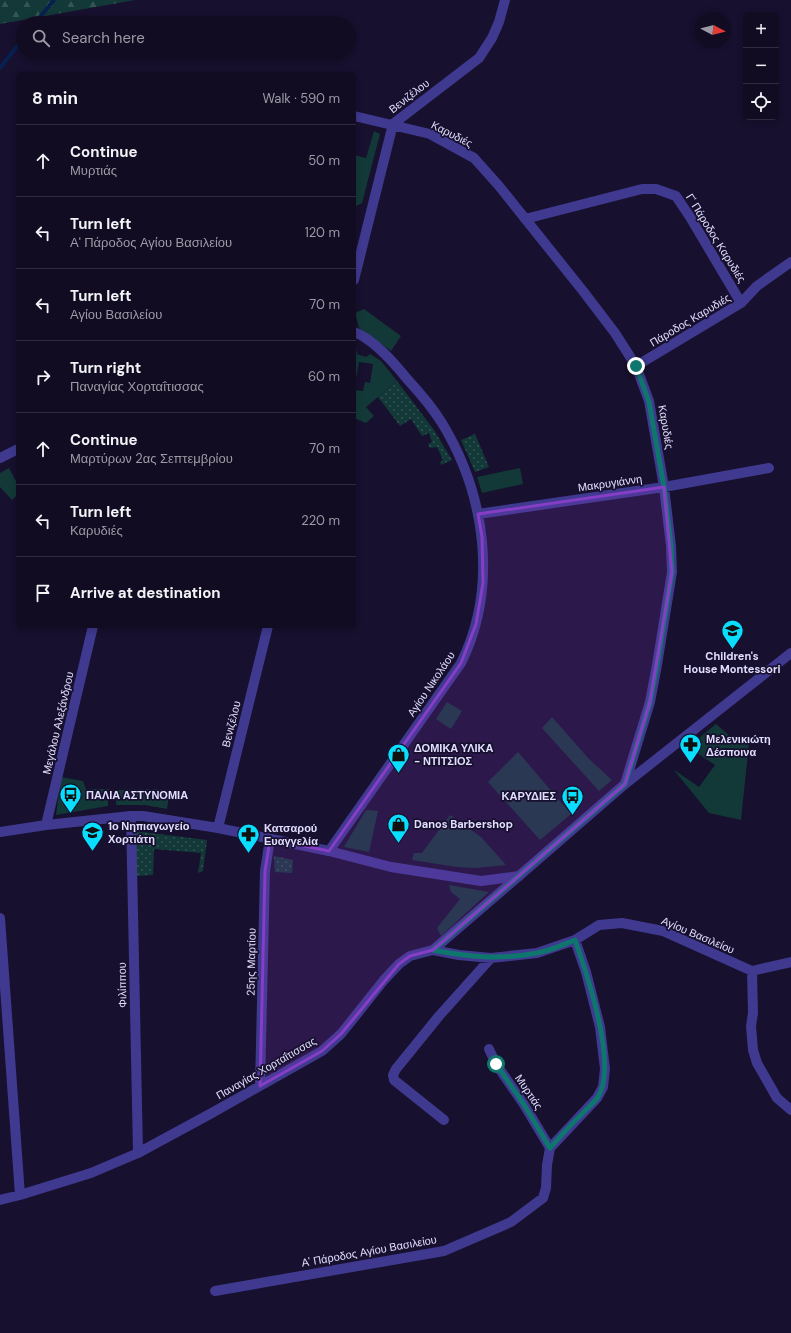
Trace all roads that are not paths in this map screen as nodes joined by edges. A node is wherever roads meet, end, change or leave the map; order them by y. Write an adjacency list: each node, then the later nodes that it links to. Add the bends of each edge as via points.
1 (505, 0): 3 (street, Βενιζέλου, via 495,32 479,58)
2 (356, 116): 3 (street, Καρυδιές)
3 (393, 124): 4 (street, Καρυδιές, via 430,134 474,158); 6 (street, Βενιζέλου)
4 (525, 219): 7 (street, Γ' Πάροδος Καρυδιές, via 642,189 665,191 676,196); 9 (street, Καρυδιές, via 615,333)
5 (791, 262): 7 (street, Πάροδος Καρυδιές, via 757,286)
6 (356, 272)
7 (741, 303): 9 (street, Πάροδος Καρυδιές)
8 (356, 333): 14 (street, Αγίου Νικολάου, via 372,343 397,366 442,422 458,453)
9 (636, 366): 13 (street, Καρυδιές, via 649,402)
10 (16, 450): 11 (street)
11 (0, 458)
12 (769, 468): 13 (street, Μακρυγιάννη)
13 (664, 487): 14 (street, Μακρυγιάννη); 18 (street, Καρυδιές, via 672,572 650,702)
14 (478, 514): 24 (street, Αγίου Νικολάου, via 482,537 483,583 476,624 467,650)
15 (93, 628): 20 (street, Μεγάλου Αλεξάνδρου)
16 (268, 628): 21 (street, Βενιζέλου)
17 (791, 653): 18 (street, Παναγίας Χορταΐτισσας)
18 (625, 784): 25 (street, Παναγίας Χορταΐτισσας)
19 (131, 816): 20 (street); 21 (street); 37 (street, Φιλίππου)
20 (46, 825): 22 (street)
21 (218, 828): 23 (street)
22 (0, 832)
23 (270, 839): 24 (street); 33 (street, 25ης Μαρτίου, via 265,871)
24 (329, 851): 25 (street, via 391,867 481,881)
25 (519, 876): 28 (street, Παναγίας Χορταΐτισσας)
26 (0, 918): 38 (street)
27 (575, 940): 29 (street, Αγίου Βασιλείου, via 537,953); 31 (street, Αγίου Βασιλείου, via 599,925 622,923 663,931); 36 (street, via 600,1027 605,1069 603,1087 597,1098)
28 (433, 950): 29 (street, Αγίου Βασιλείου); 33 (street, Παναγίας Χορταΐτισσας, via 410,956 399,964 341,1034 322,1050)
29 (491, 958): 35 (street, via 439,1016 396,1069 394,1075 394,1080)
30 (791, 962): 31 (street)
31 (752, 971): 34 (street, via 753,1050 757,1063 777,1098)
32 (489, 1049): 36 (street, Μυρτιάς)
33 (260, 1086): 37 (street, Παναγίας Χορταΐτισσας)
34 (791, 1110)
35 (444, 1120)
36 (550, 1148): 40 (street, Α' Πάροδος Αγίου Βασιλείου, via 543,1198 504,1225 444,1250)
37 (138, 1153): 38 (street, Παναγίας Χορταΐτισσας, via 91,1173)
38 (20, 1195): 39 (street, Παναγίας Χορταΐτισσας)
39 (0, 1200)
40 (215, 1291)

